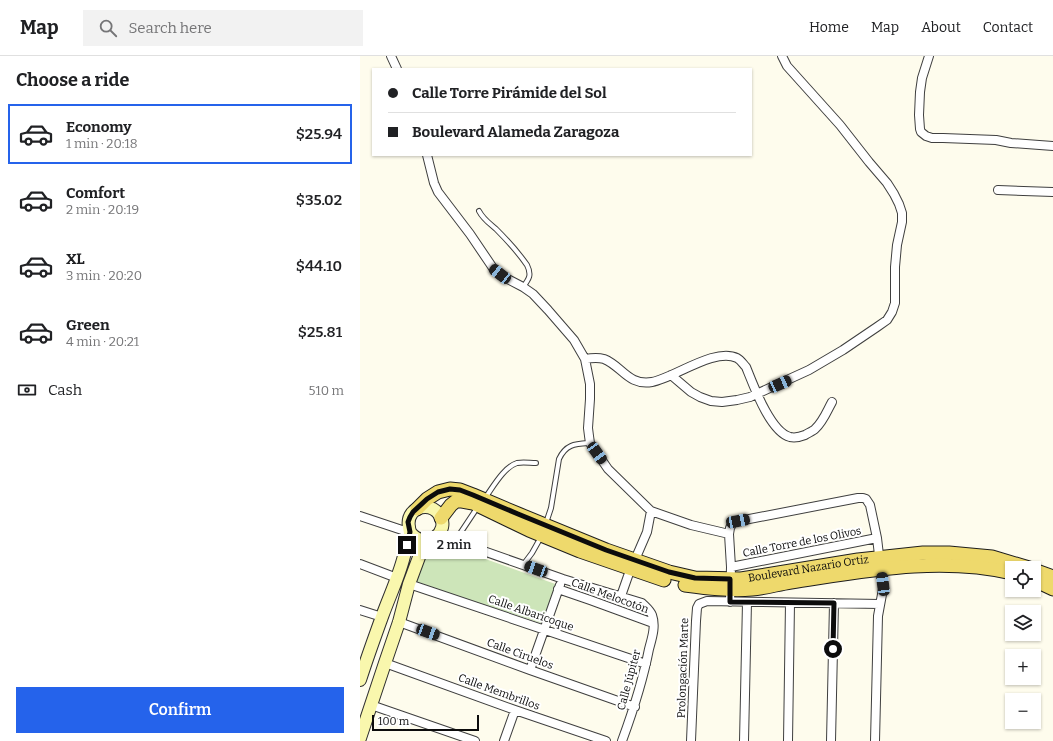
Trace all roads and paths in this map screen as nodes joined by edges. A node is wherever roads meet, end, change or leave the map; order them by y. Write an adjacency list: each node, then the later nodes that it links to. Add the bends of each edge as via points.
1 (391, 56): 6 (street)
2 (782, 56): 5 (street)
3 (787, 56): 5 (street)
4 (929, 56): 7 (street, via 920,92 921,132 928,137)
5 (787, 66): 15 (street, via 840,124 887,182 899,204 902,217 897,245 895,303 887,320 863,337 809,370)
6 (397, 68)
7 (1053, 146)
8 (427, 156): 12 (street, via 438,192 492,268)
9 (998, 190): 10 (street)
10 (1053, 192)
11 (479, 211): 12 (lane, via 527,265 530,274)
12 (523, 287): 13 (street, via 533,294 574,340)
13 (585, 359): 14 (street, via 604,359 636,381 653,382); 17 (street, via 590,384)
14 (671, 375): 15 (street, via 691,392 711,401 737,400); 15 (street, via 717,357 733,357 742,361 746,367)
15 (757, 393): 16 (street, via 774,425 788,437 797,438 815,429)
16 (832, 402)
17 (590, 443): 21 (street, via 608,469); 25 (lane, via 576,444 561,453 551,508)
18 (536, 463): 19 (lane, via 524,462 510,466)
19 (481, 503): 20 (main road, Boulevard Nazario Ortiz, via 460,490 450,489 438,492); 23 (main road, Boulevard Nazario Ortiz, via 456,501); 25 (main road, Boulevard Nazario Ortiz); 29 (lane)
20 (417, 509): 23 (street, via 429,507); 24 (street, via 408,522)
21 (651, 511): 26 (street, via 691,526); 35 (street, via 646,532)
22 (360, 516): 24 (street, via 402,530)
23 (441, 518): 27 (street, via 441,530)
24 (410, 530): 30 (street, via 417,538); 39 (street)
25 (544, 530): 34 (lane); 35 (main road, Boulevard Nazario Ortiz)
26 (729, 534): 28 (street, via 732,524 738,521 864,498 870,505); 43 (street)
27 (438, 535): 29 (street); 30 (street)
28 (877, 538): 32 (street); 43 (street, Calle Torre de los Olivos)
29 (455, 540): 34 (street)
30 (425, 541): 42 (street)
31 (1005, 561): 32 (main road, Boulevard Nazario Ortiz, via 992,557 923,553)
32 (880, 563): 36 (main road, Boulevard Nazario Ortiz, via 963,566); 43 (main road, Boulevard Nazario Ortiz, via 815,566 741,579); 50 (street, via 883,589)
33 (360, 564): 39 (street)
34 (523, 564): 40 (street)
35 (633, 564): 43 (main road, Boulevard Nazario Ortiz); 46 (street)
36 (1005, 572)
37 (1041, 573): 38 (main road)
38 (1053, 577)
39 (397, 578): 52 (street)
40 (562, 579): 44 (street); 46 (street)
41 (1041, 583): 45 (main road)
42 (409, 584): 53 (street); 55 (street, Calle Albaricoque)
43 (730, 584): 47 (street); 69 (street, Prolongación Marte, via 699,604 697,608)
44 (558, 589): 54 (street, Calle Melocotón); 55 (street)
45 (1053, 589)
46 (621, 596): 54 (street, via 642,603 652,614)
47 (747, 602): 48 (street); 70 (street)
48 (790, 602): 49 (street); 71 (street)
49 (834, 603): 50 (street); 72 (street)
50 (880, 604): 73 (street)
51 (360, 610): 52 (street)
52 (382, 617): 56 (street)
53 (399, 622): 57 (street); 59 (street, Calle Ciruelos)
54 (653, 623): 58 (street, Calle Júpiter)
55 (544, 630): 58 (street, Calle Albaricoque); 59 (street)
56 (364, 655): 60 (street)
57 (385, 663): 61 (street); 63 (street, Calle Membrillos)
58 (646, 664): 62 (street, Calle Júpiter)
59 (530, 670): 62 (street, Calle Ciruelos)
60 (360, 680)
61 (371, 704): 64 (street); 65 (street)
62 (634, 707): 68 (street, Calle Júpiter)
63 (515, 710): 66 (street); 67 (street, Calle Membrillos)
64 (360, 738)
65 (475, 741)
66 (504, 741)
67 (606, 741)
68 (622, 741)
69 (691, 741)
70 (744, 741)
71 (788, 741)
72 (832, 741)
73 (875, 741)

